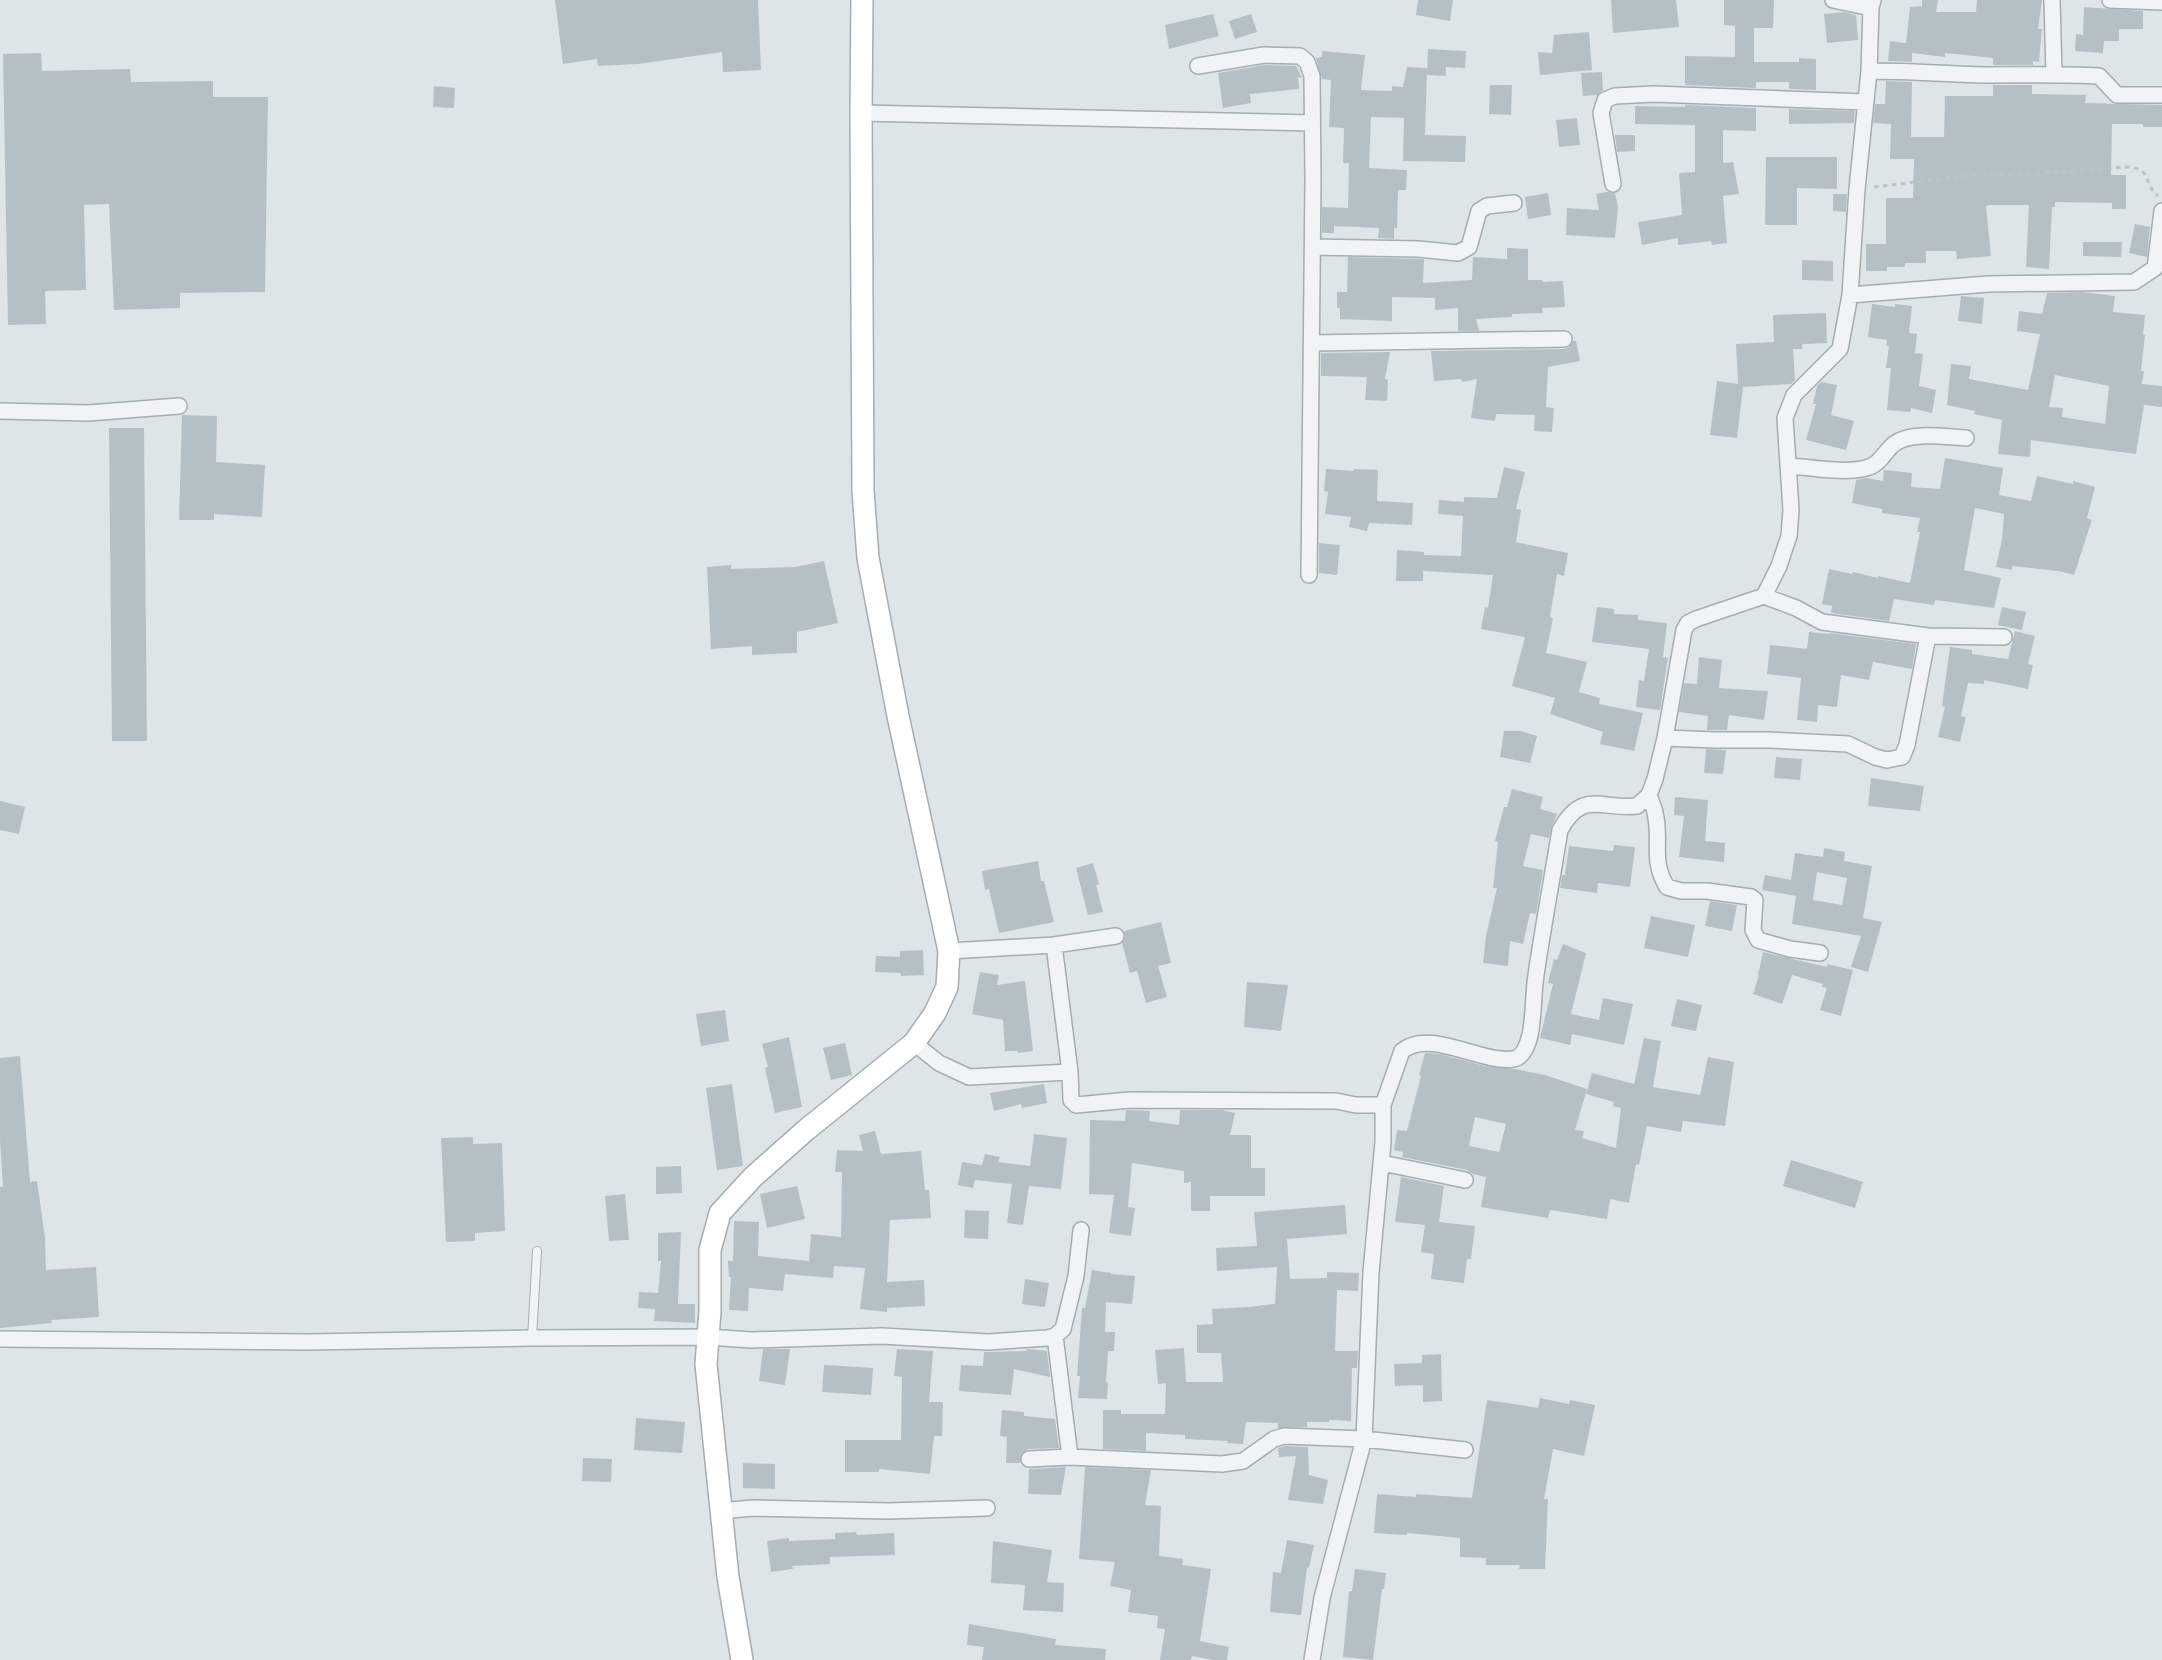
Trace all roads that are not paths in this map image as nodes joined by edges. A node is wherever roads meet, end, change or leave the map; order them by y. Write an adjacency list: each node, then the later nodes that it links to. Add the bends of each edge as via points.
1 (862, 0): 12 (street)
2 (1833, 0): 6 (street)
3 (2052, 0): 9 (street)
4 (2110, 0): 5 (street)
5 (2162, 2)
6 (1872, 4): 8 (street)
7 (1198, 66): 13 (street, via 1264,55 1300,56 1312,76)
8 (1869, 71): 9 (street); 11 (street)
9 (2054, 74): 10 (street, via 2099,76 2117,95)
10 (2162, 95)
11 (1865, 102): 14 (street, via 1615,96 1605,100 1601,113); 18 (street)
12 (861, 113): 13 (street); 33 (street, via 863,491 868,558)
13 (1312, 123): 17 (street)
14 (1613, 184)
15 (1514, 203): 17 (street, via 1487,206 1479,212 1469,247 1458,253)
16 (2162, 211): 18 (street, via 2155,268 2134,282 1988,284)
17 (1313, 247): 20 (street)
18 (1850, 295): 24 (street, via 1840,350 1794,395 1785,418)
19 (1564, 339): 20 (street)
20 (1312, 343): 25 (street)
21 (179, 406): 22 (street, via 88,413)
22 (0, 411)
23 (1966, 438): 24 (street, via 1917,435 1894,443 1879,462 1868,468)
24 (1788, 466): 26 (street, via 1789,536)
25 (1309, 574)
26 (1764, 596): 27 (street, via 1822,622); 29 (street, via 1688,623)
27 (1928, 636): 28 (street); 29 (street, via 1902,757 1875,757 1848,744)
28 (2004, 637)
29 (1665, 738): 30 (street)
30 (1649, 795): 34 (street, via 1655,813 1656,852 1667,887 1750,897 1755,900 1753,930 1758,940); 37 (street, via 1637,806 1580,806 1560,830 1530,1035 1523,1053 1516,1059 1503,1060 1448,1046 1409,1045 1402,1051)
31 (1116, 936): 32 (street)
32 (1054, 945): 33 (street); 36 (street)
33 (949, 951): 35 (street, via 947,987 935,1013)
34 (1820, 954)
35 (914, 1042): 36 (street, via 939,1063 969,1077); 43 (street, via 762,1169 720,1213 710,1250)
36 (1070, 1072): 37 (street, via 1071,1100 1076,1105 1130,1100 1336,1101)
37 (1383, 1105): 38 (street)
38 (1382, 1163): 39 (street); 46 (street, via 1371,1272)
39 (1465, 1180)
40 (1081, 1230): 42 (street, via 1076,1276 1063,1329)
41 (537, 1251): 44 (lane)
42 (1055, 1336): 43 (street, via 988,1342 882,1336 751,1340); 48 (street)
43 (708, 1337): 44 (street); 51 (street, via 706,1364)
44 (532, 1338): 45 (street, via 308,1342)
45 (0, 1339)
46 (1364, 1439): 47 (street); 48 (street, via 1284,1436 1243,1461 1222,1464); 53 (street, via 1322,1598)
47 (1465, 1450)
48 (1070, 1457): 49 (street)
49 (1029, 1459)
50 (987, 1508): 51 (street)
51 (720, 1511): 52 (street)
52 (742, 1660)
53 (1312, 1660)

